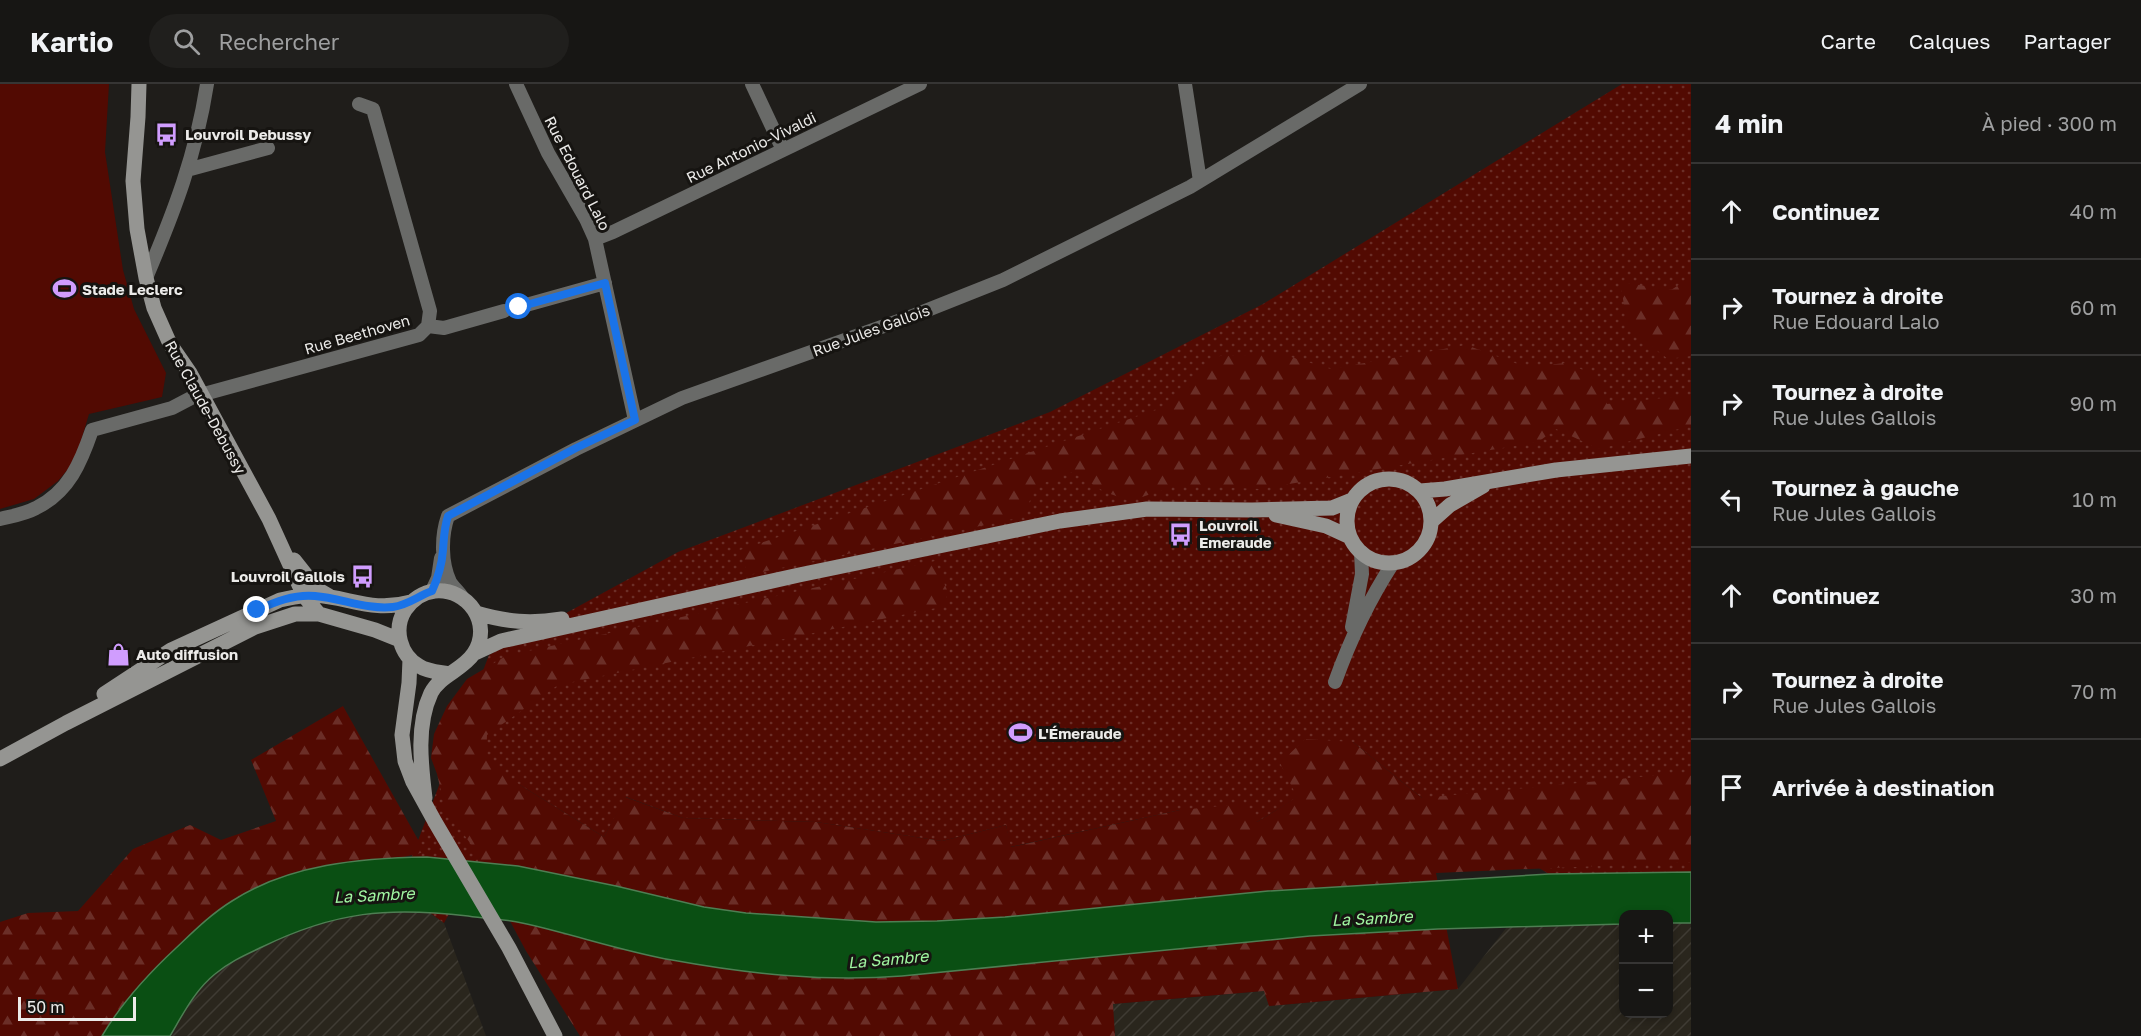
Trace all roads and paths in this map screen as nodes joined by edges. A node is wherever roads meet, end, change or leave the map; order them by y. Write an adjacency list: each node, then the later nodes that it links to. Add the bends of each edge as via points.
1 (139, 84): 14 (street, Rue Claude-Debussy, via 133,181)
2 (207, 84): 11 (street)
3 (516, 84): 13 (street, Rue Edouard Lalo)
4 (752, 84): 10 (street)
5 (920, 84): 10 (street, Rue Antonio-Vivaldi)
6 (1185, 84): 12 (street)
7 (1360, 84): 12 (street, Rue Jules Gallois)
8 (359, 104): 18 (street, Rue Beethoven, via 373,109 430,311)
9 (268, 148): 11 (street)
10 (783, 150): 13 (street, Rue Antonio-Vivaldi)
11 (187, 170): 14 (street)
12 (1200, 181): 20 (street, Rue Jules Gallois, via 1003,280 682,398)
13 (595, 239): 15 (street, Rue Edouard Lalo)
14 (146, 278): 19 (street, Rue Claude-Debussy, via 170,344)
15 (605, 283): 16 (street); 20 (street, Rue Edouard Lalo)
16 (519, 307)
17 (504, 311): 18 (street, via 444,328)
18 (428, 326): 19 (street, Rue Beethoven, via 419,335)
19 (201, 396): 26 (street, Rue Beethoven, via 92,430 80,464 62,490 36,508); 28 (street, Rue Claude-Debussy)
20 (635, 420): 30 (street, Rue Jules Gallois, via 448,516)
21 (1691, 456): 22 (street)
22 (1493, 480): 23 (street); 27 (street, via 1450,505)
23 (1420, 491): 24 (street, via 1409,483 1383,479 1370,483); 27 (street, via 1431,510)
24 (1352, 500): 25 (street, via 1332,508); 29 (street, via 1347,525)
25 (1252, 510): 29 (street, via 1326,526); 38 (street, via 1148,508 1060,521)
26 (0, 519)
27 (1432, 521): 32 (street, via 1424,546 1414,555)
28 (274, 532): 34 (street); 36 (street, via 317,589)
29 (1350, 537): 31 (street)
30 (443, 550): 33 (street); 35 (street, Rue Jules Gallois, via 451,582)
31 (1361, 552): 32 (street, via 1376,561); 43 (street, via 1360,590)
32 (1393, 563): 43 (street)
33 (432, 591): 35 (street); 37 (street)
34 (304, 596): 36 (street); 40 (street); 41 (street, via 280,600)
35 (462, 597): 39 (street)
36 (334, 599): 37 (street, via 379,607)
37 (411, 602): 42 (street, via 400,620)
38 (672, 603): 39 (street, via 524,623); 44 (street, via 501,641)
39 (476, 613): 44 (street, via 481,633)
40 (319, 614): 42 (street); 48 (street, via 295,614 255,627)
41 (206, 633): 48 (street, via 204,645); 49 (street, via 130,676)
42 (400, 640): 45 (street)
43 (1347, 649): 47 (street)
44 (475, 653): 46 (street)
45 (410, 659): 46 (street, via 428,670); 51 (street, via 403,744 413,782)
46 (450, 674): 51 (street, via 436,685 424,715 421,742)
47 (1335, 682)
48 (126, 692): 49 (street)
49 (66, 723): 50 (street)
50 (0, 759)
51 (426, 804): 52 (street)
52 (555, 1036)

